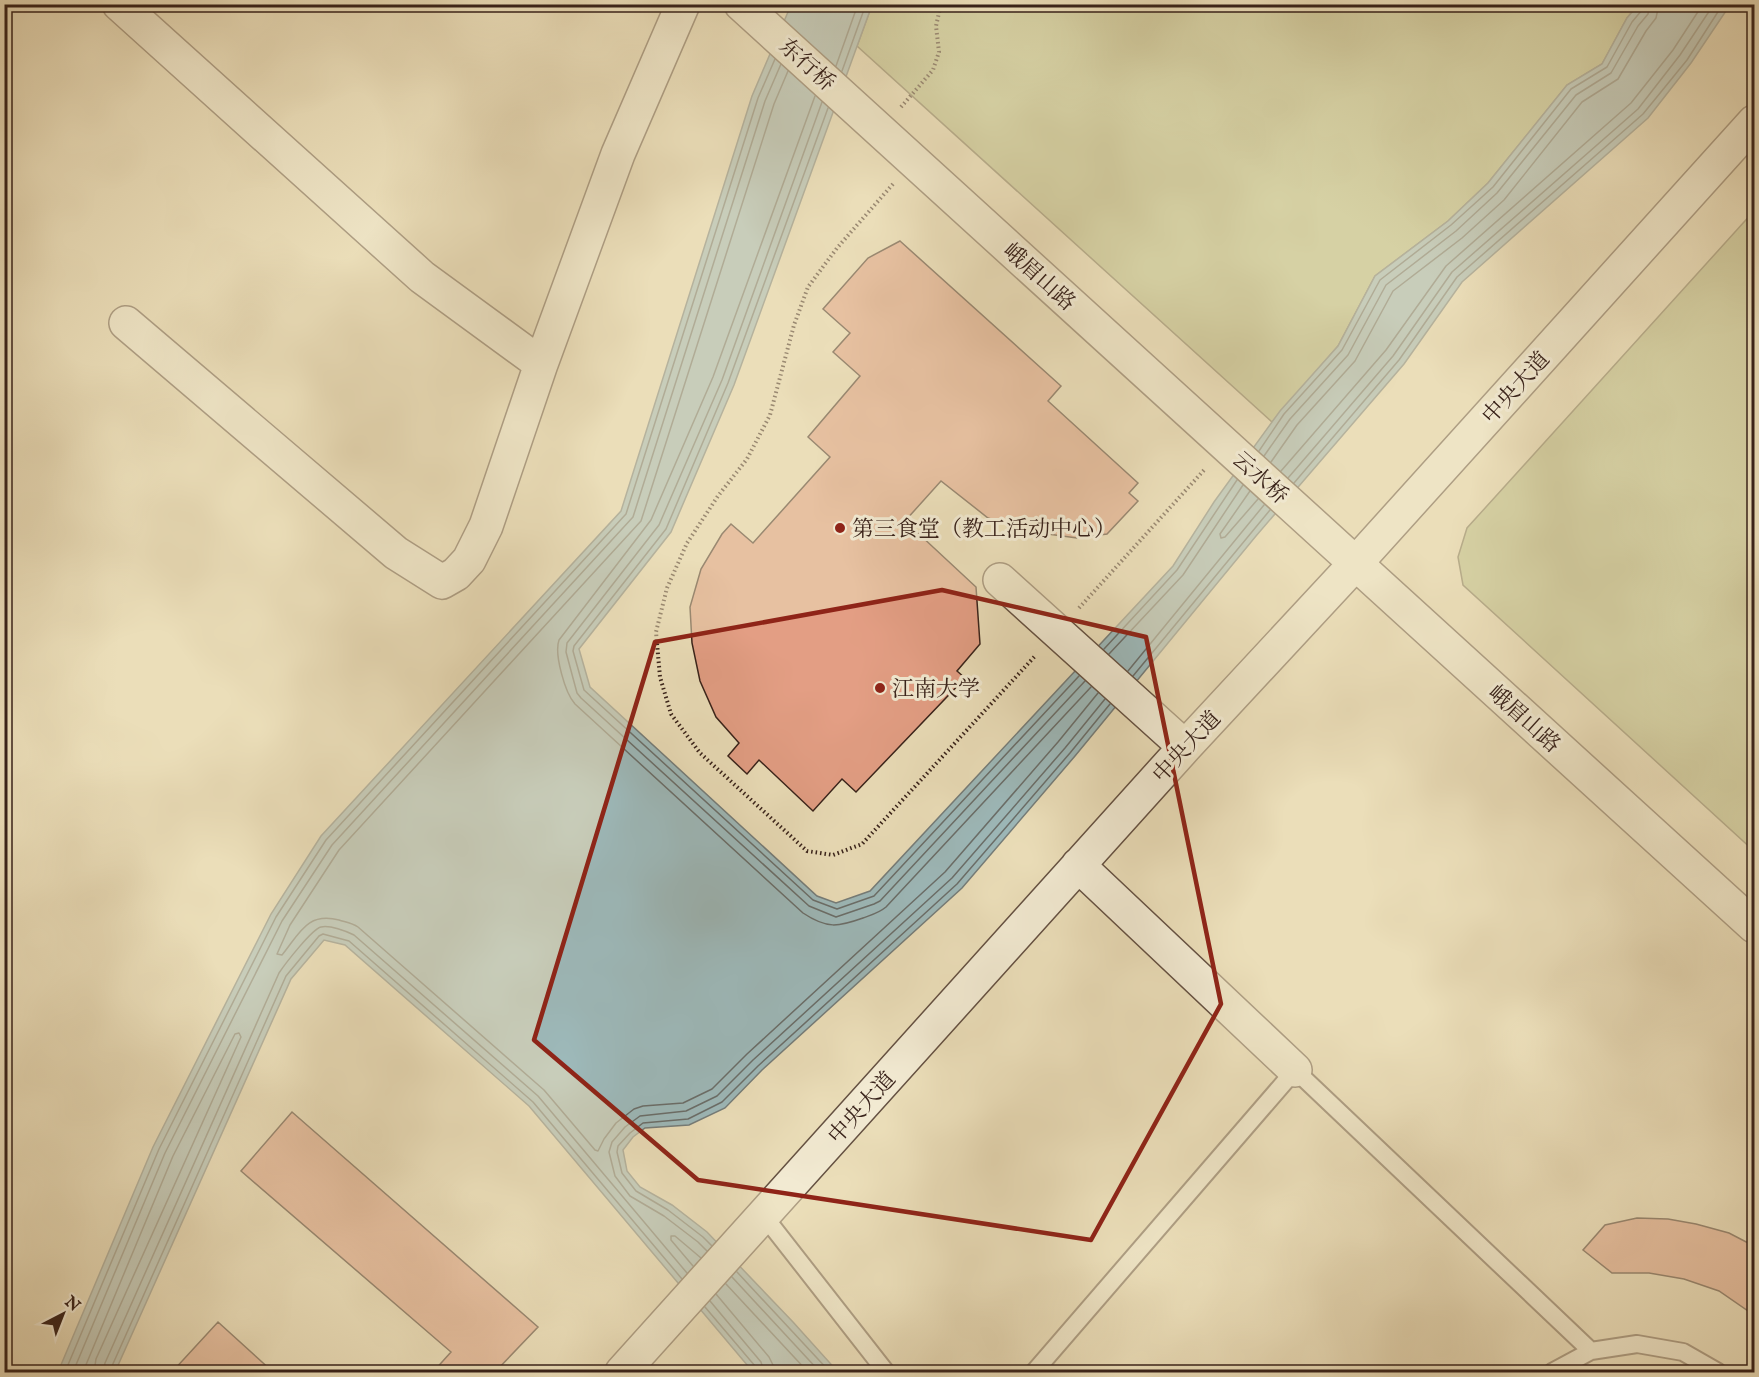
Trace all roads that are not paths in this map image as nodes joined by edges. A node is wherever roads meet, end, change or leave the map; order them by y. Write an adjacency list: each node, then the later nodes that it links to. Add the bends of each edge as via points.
1 (119, 4): 7 (street, via 422,278)
2 (683, 4): 7 (street, via 618,154)
3 (752, 14): 4 (street, 东行桥)
4 (854, 106): 8 (street, 峨眉山路)
5 (1755, 122): 10 (street, 中央大道)
6 (126, 323): 7 (street, via 396,553 442,582 469,560 486,526)
7 (541, 364)
8 (1226, 446): 9 (street, 云水桥)
9 (1295, 509): 10 (street, 峨眉山路)
10 (1355, 564): 12 (street, 中央大道); 14 (street, 峨眉山路)
11 (1000, 580): 12 (street)
12 (1185, 747): 13 (street, 中央大道)
13 (1078, 864): 15 (street); 16 (street, 中央大道)
14 (1755, 926)
15 (1295, 1070): 17 (lane); 20 (lane)
16 (764, 1216): 18 (street, 中央大道); 19 (lane)
17 (1591, 1351): 21 (lane); 22 (lane, via 1637,1344 1683,1352)
18 (622, 1372)
19 (886, 1372)
20 (1034, 1372)
21 (1552, 1372)
22 (1718, 1372)

